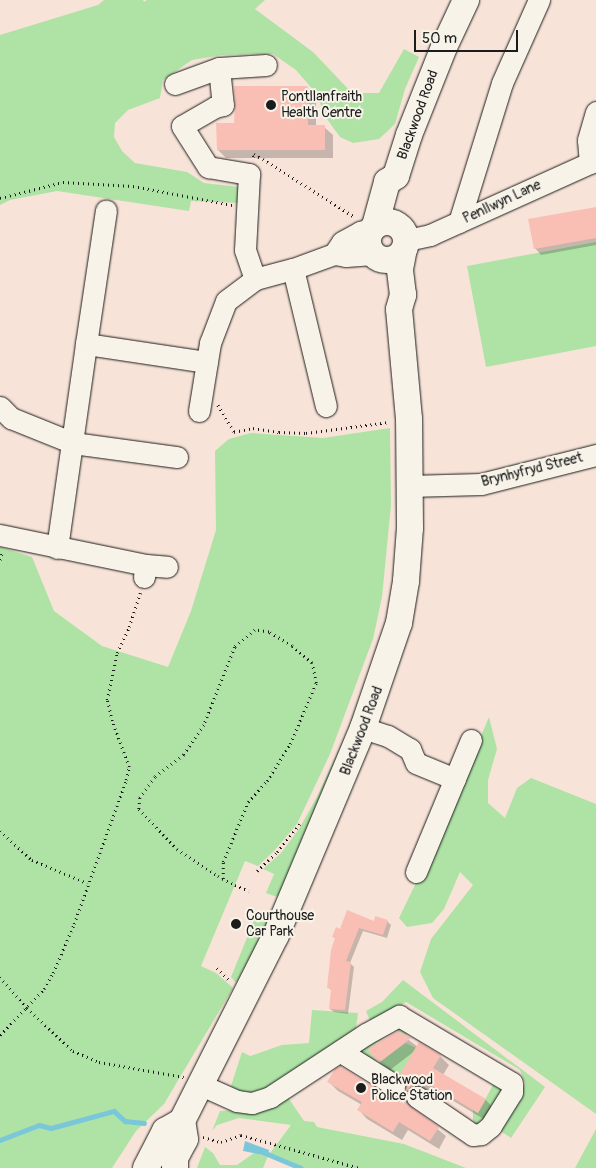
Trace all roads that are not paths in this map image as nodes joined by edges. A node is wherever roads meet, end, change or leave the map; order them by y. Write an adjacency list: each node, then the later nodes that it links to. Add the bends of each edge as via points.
1 (466, 0): 8 (main road, Blackwood Road, via 440,56)
2 (539, 0): 10 (street, via 502,84)
3 (266, 65): 4 (street)
4 (219, 68): 5 (street); 14 (street, via 223,105 182,126 208,167 249,174 246,250)
5 (175, 84)
6 (596, 112): 7 (street, via 588,140)
7 (593, 162): 10 (street, Penllwyn Lane)
8 (396, 176): 11 (main road, Blackwood Road, via 387,182); 12 (main road, Blackwood Road, via 400,185)
9 (106, 210): 16 (street)
10 (459, 222): 12 (street, Penllwyn Lane, via 430,235)
11 (371, 237): 12 (main road, via 390,222); 12 (main road, via 380,259 392,260); 13 (street, via 346,256 334,254); 15 (main road, Blackwood Road, via 389,296)
12 (404, 241): 15 (main road, Blackwood Road, via 400,269 403,295)
13 (293, 270): 14 (street); 18 (street)
14 (255, 279): 17 (street, via 226,301 210,343)
15 (399, 309): 24 (main road, Blackwood Road, via 409,419)
16 (86, 344): 17 (street); 21 (street)
17 (207, 362): 20 (street)
18 (326, 406)
19 (0, 407): 21 (street, via 11,418)
20 (200, 411)
21 (73, 443): 23 (street); 26 (street)
22 (596, 455): 24 (street, Brynhyfryd Street, via 481,484)
23 (177, 457)
24 (409, 486): 28 (main road, Blackwood Road, via 410,528 399,623)
25 (0, 535): 26 (street)
26 (57, 548): 27 (street, via 145,571)
27 (167, 567)
28 (363, 728): 30 (street, via 410,748 416,763); 33 (main road, Blackwood Road, via 276,935)
29 (471, 740): 30 (street)
30 (455, 779): 31 (street)
31 (416, 872)
32 (342, 1050): 33 (street, via 270,1097 252,1103 237,1101); 34 (street); 35 (street, via 399,1016 512,1083 512,1092 482,1134 473,1135)
33 (193, 1081): 36 (main road, Blackwood Road)
34 (394, 1084)
35 (417, 1098)
36 (182, 1121): 37 (main road, Blackwood Road, via 185,1139); 38 (main road, Blackwood Road, via 165,1131)
37 (170, 1165)
38 (146, 1168)

